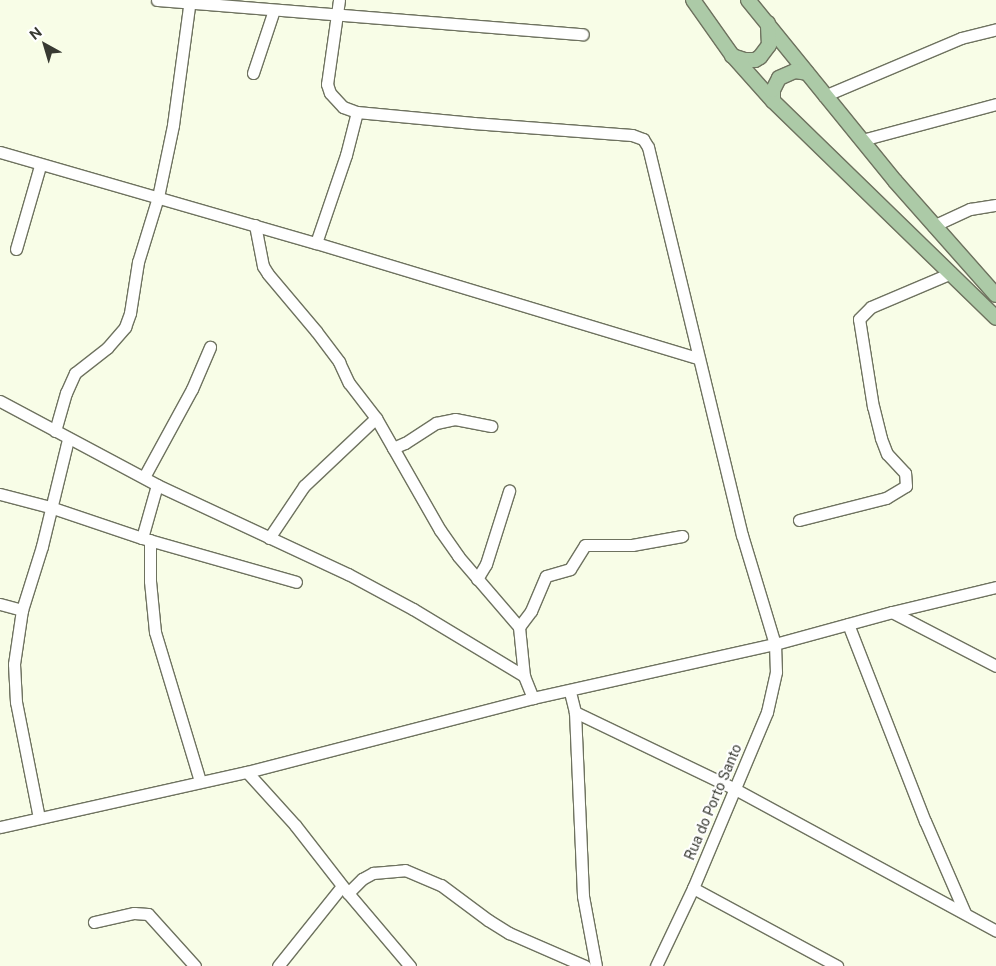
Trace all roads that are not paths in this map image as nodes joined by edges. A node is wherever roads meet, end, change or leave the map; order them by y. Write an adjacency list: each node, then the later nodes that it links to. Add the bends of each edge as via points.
1 (157, 0): 5 (street)
2 (339, 0): 7 (street)
3 (693, 0): 11 (main road)
4 (748, 0): 8 (main road)
5 (190, 1): 6 (street); 21 (street, via 180,89)
6 (274, 10): 7 (street); 12 (street)
7 (337, 16): 10 (street); 17 (street, via 328,84 335,100)
8 (768, 23): 11 (main road, via 769,45 760,57 744,60); 13 (main road)
9 (996, 29): 14 (street, via 961,38)
10 (583, 34)
11 (732, 55): 15 (main road)
12 (253, 72)
13 (807, 73): 14 (main road); 15 (main road, via 795,71 779,78)
14 (824, 96): 18 (main road)
15 (772, 101): 27 (main road)
16 (996, 104): 18 (street)
17 (357, 112): 25 (street); 31 (street, Rua do Porto Santo, via 618,133 643,139 654,169)
18 (862, 140): 24 (main road)
19 (0, 152): 20 (street)
20 (40, 166): 21 (street); 26 (street)
21 (158, 197): 23 (street); 35 (street, via 138,262 128,320 107,348 74,373)
22 (996, 205): 24 (street, via 970,209)
23 (255, 225): 25 (street); 33 (street, via 263,266 268,274 329,348 349,383)
24 (933, 226): 28 (main road)
25 (316, 243): 31 (street)
26 (16, 248)
27 (951, 273): 29 (main road); 43 (street, via 871,307 859,319 881,438 887,454 905,473 906,486 886,498)
28 (996, 295)
29 (996, 318)
30 (210, 347): 38 (street, via 192,389)
31 (698, 358): 55 (street, Rua do Porto Santo, via 742,535)
32 (0, 402): 35 (street)
33 (376, 418): 37 (street); 45 (street, via 304,486)
34 (490, 426): 37 (street, via 456,419 436,423)
35 (55, 431): 36 (street)
36 (68, 439): 38 (street); 42 (street)
37 (393, 448): 47 (street, via 440,530)
38 (144, 477): 39 (street)
39 (157, 485): 45 (street); 46 (street)
40 (508, 491): 47 (street, via 486,564)
41 (0, 494): 42 (street)
42 (50, 507): 46 (street); 51 (street, via 42,546)
43 (799, 520)
44 (682, 536): 54 (street, via 632,545 585,545 570,569 546,576 531,611)
45 (269, 538): 57 (street, via 365,583)
46 (146, 539): 48 (street); 62 (street, via 155,632)
47 (477, 579): 54 (street)
48 (296, 582)
49 (996, 587): 52 (street)
50 (0, 604): 51 (street)
51 (22, 610): 64 (street, via 14,664 16,702)
52 (892, 612): 53 (street); 56 (street)
53 (848, 624): 55 (street); 68 (street, via 925,821)
54 (519, 627): 57 (street)
55 (775, 644): 58 (street); 63 (street, Rua do Porto Santo, via 776,672 772,696)
56 (996, 666)
57 (524, 676): 59 (street)
58 (570, 692): 59 (street); 60 (street)
59 (533, 698): 61 (street)
60 (575, 712): 63 (street); 75 (street, via 583,896)
61 (247, 772): 62 (street); 67 (street, via 308,840)
62 (200, 781): 64 (street)
63 (735, 789): 66 (street, Rua do Porto Santo); 68 (street)
64 (38, 818): 65 (street)
65 (0, 827)
66 (693, 888): 76 (street, Rua do Porto Santo); 77 (street)
67 (345, 890): 72 (street); 73 (street); 74 (street, via 372,873 405,870 442,885 509,933)
68 (965, 913): 70 (street)
69 (94, 922): 71 (street, via 134,913 148,914)
70 (996, 931)
71 (195, 966)
72 (278, 966)
73 (410, 966)
74 (585, 966)
75 (596, 966)
76 (656, 966)
77 (837, 966)

